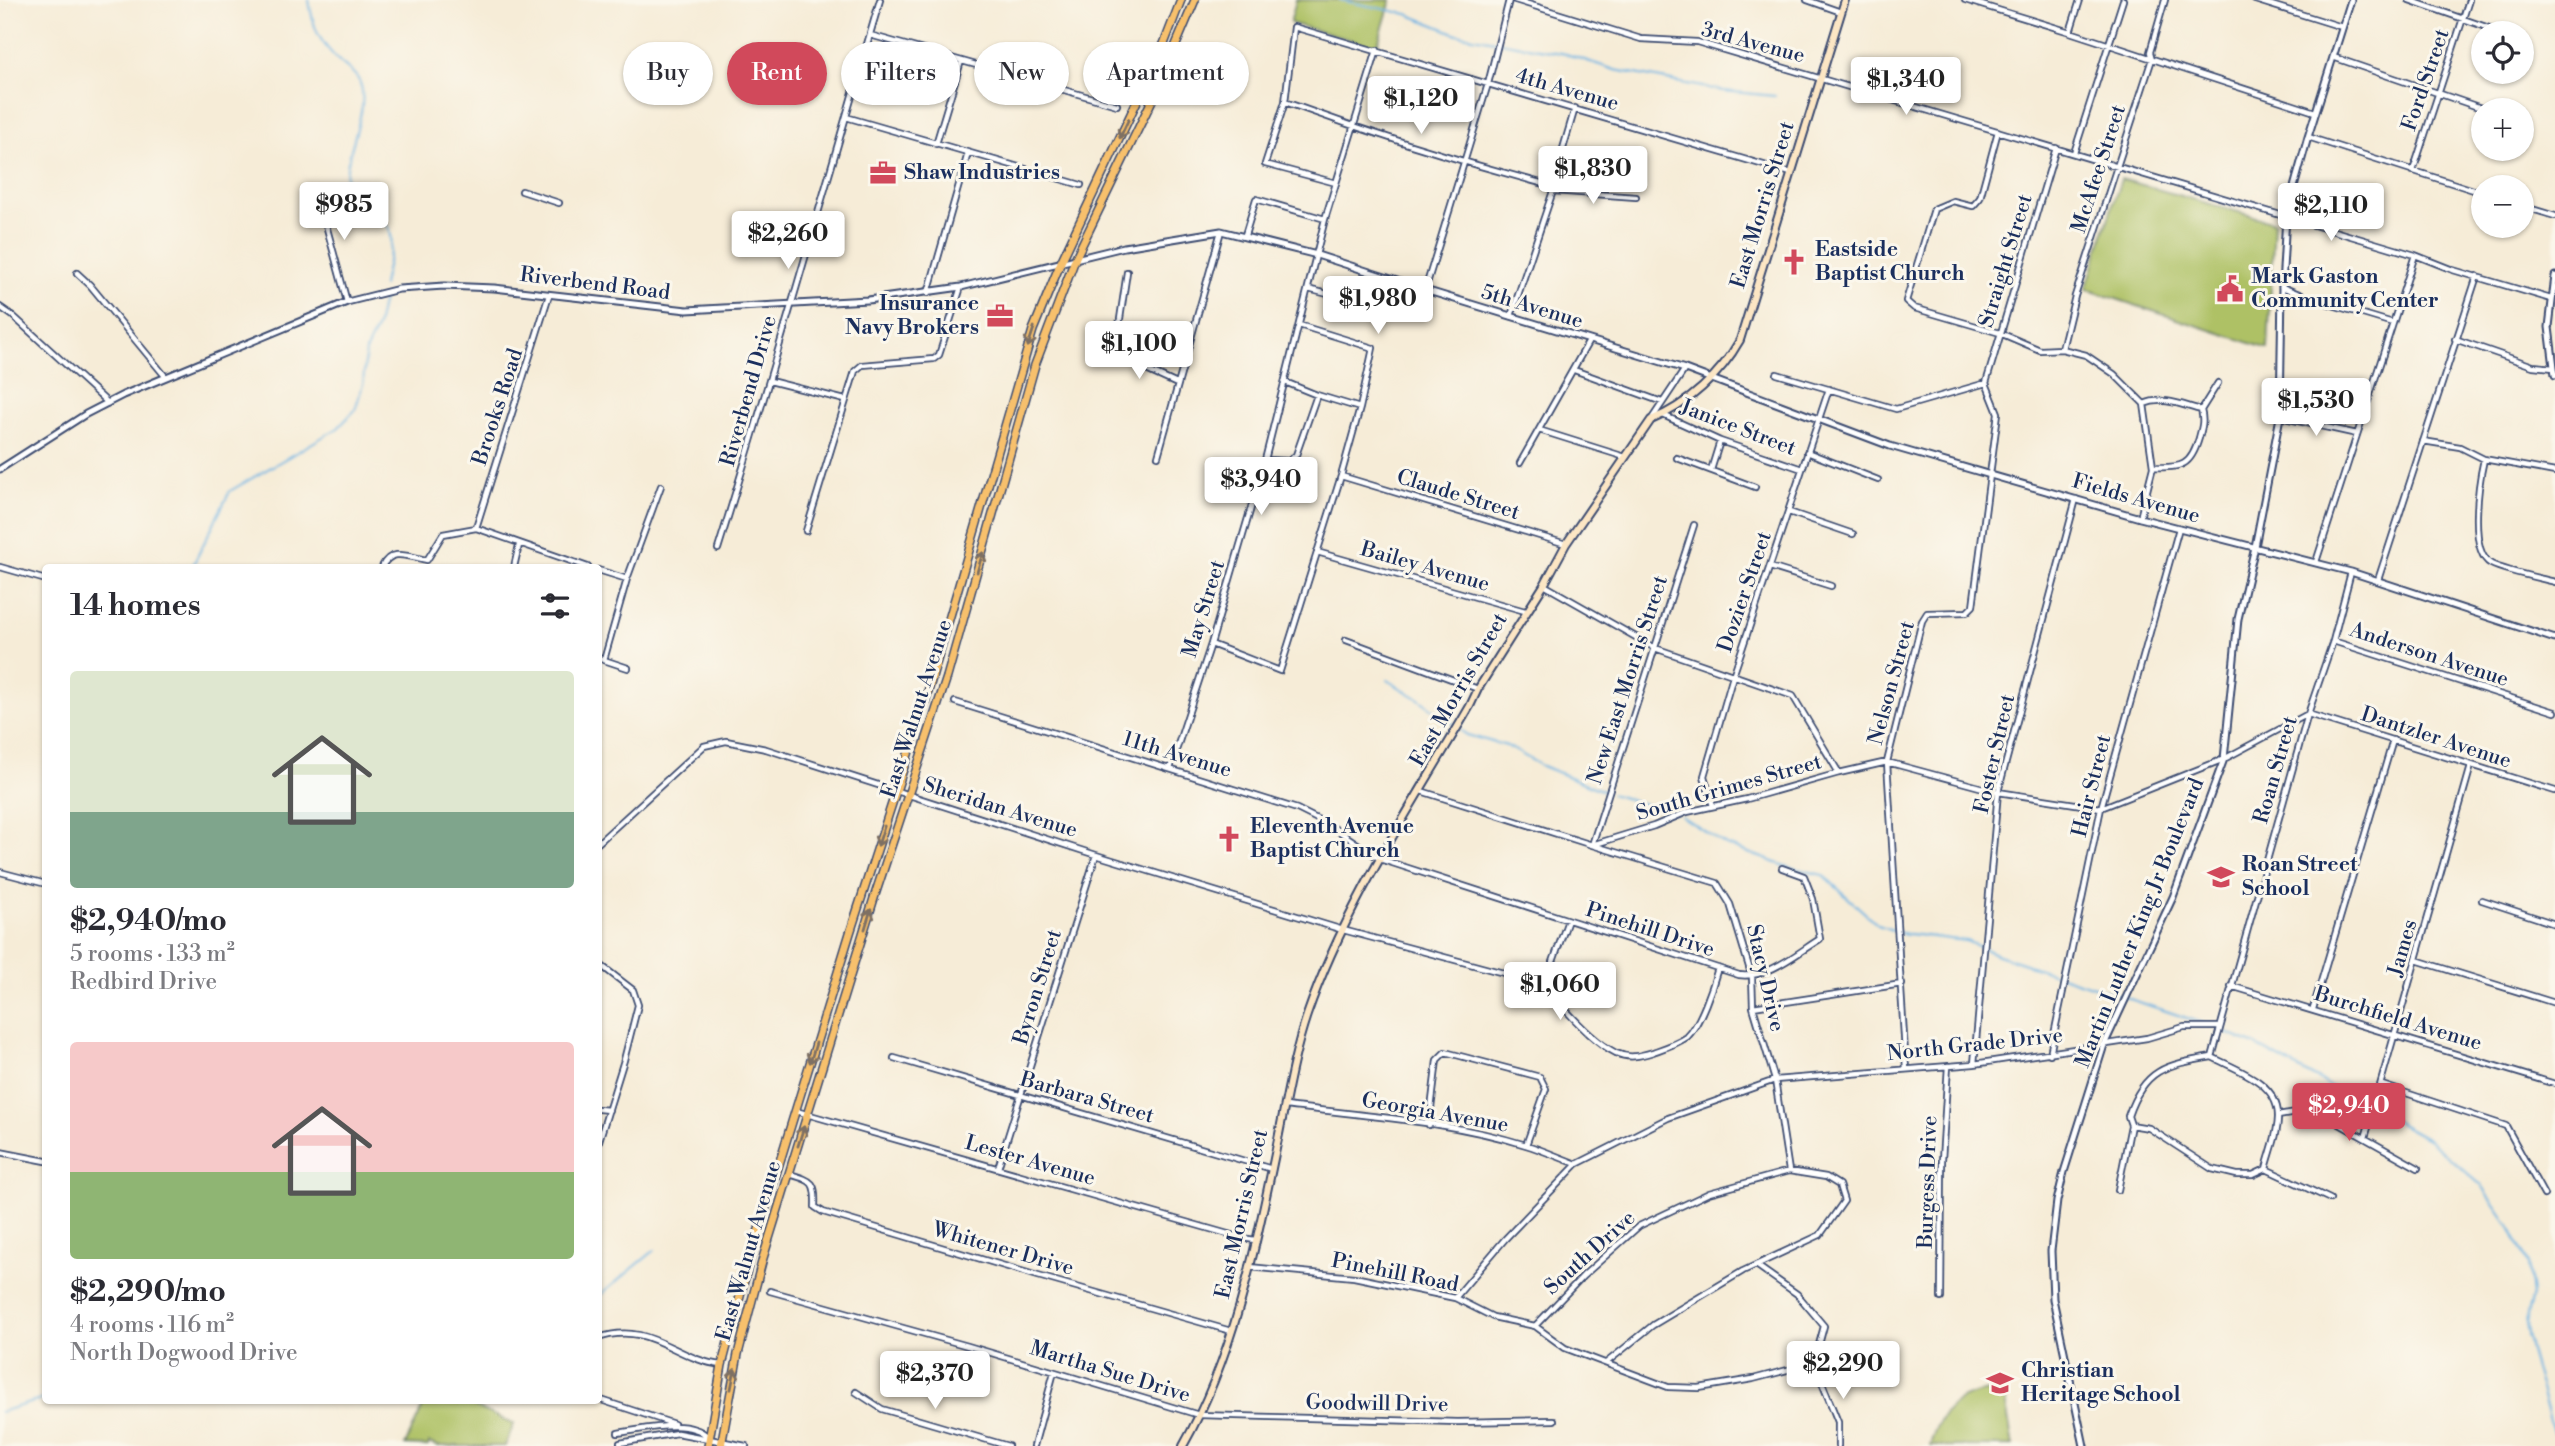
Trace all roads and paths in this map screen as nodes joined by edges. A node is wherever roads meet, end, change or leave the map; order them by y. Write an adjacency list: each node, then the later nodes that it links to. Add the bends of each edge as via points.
1 (880, 0): 21 (street, Riverbend Drive)
2 (1181, 0): 64 (main road, East Walnut Avenue, one-way to 64)
3 (1195, 0): 63 (main road, East Walnut Avenue)
4 (1509, 0): 28 (street)
5 (1515, 0): 27 (street, 3rd Avenue, via 1641,39 1697,42)
6 (1807, 0): 16 (street)
7 (1845, 0): 16 (main road, East Morris Street)
8 (1965, 0): 20 (street)
9 (2080, 0): 20 (street)
10 (2123, 0): 22 (street)
11 (2165, 0): 25 (street, McAfee Street)
12 (2255, 0): 19 (street)
13 (2351, 0): 19 (street, Martin Luther King Jr Boulevard)
14 (2409, 0): 17 (street)
15 (2469, 0): 17 (street, Ford Street)
16 (1841, 12): 27 (main road, East Morris Street)
17 (2464, 19): 18 (street); 29 (street, Ford Street)
18 (2471, 22)
19 (2342, 27): 24 (street, Martin Luther King Jr Boulevard)
20 (2070, 32): 22 (street)
21 (870, 35): 26 (street); 35 (street, Riverbend Drive)
22 (2109, 44): 25 (street); 42 (street)
23 (1377, 50): 28 (street, 4th Avenue); 31 (street, 4th Avenue, via 1294,27); 36 (street, May Street)
24 (2333, 57): 29 (street); 34 (street, Martin Luther King Jr Boulevard)
25 (2152, 59): 34 (street); 44 (street, McAfee Street)
26 (961, 61): 30 (street); 39 (street)
27 (1821, 78): 37 (street, 3rd Avenue); 46 (main road, East Morris Street)
28 (1489, 83): 33 (street, 4th Avenue); 43 (street)
29 (2438, 93): 32 (street); 45 (street, Ford Street)
30 (1083, 95)
31 (1285, 102): 36 (street); 47 (street, via 1265,164)
32 (2471, 104)
33 (1575, 108): 46 (street, 4th Avenue); 50 (street)
34 (2315, 112): 38 (street, Martin Luther King Jr Boulevard)
35 (846, 117): 39 (street); 77 (street, Riverbend Drive)
36 (1354, 128): 43 (street); 47 (street, May Street)
37 (1998, 131): 40 (street, 3rd Avenue); 83 (street, via 1980,198 1973,206 1953,201 1934,209 1906,301 1914,308)
38 (2308, 137): 45 (street); 56 (street, Martin Luther King Jr Boulevard)
39 (936, 144): 41 (street)
40 (2056, 148): 42 (street, 3rd Avenue); 83 (street, Straight Street)
41 (968, 153): 48 (street); 73 (street)
42 (2074, 153): 44 (street, 3rd Avenue)
43 (1464, 163): 50 (street); 72 (street)
44 (2117, 166): 56 (street, 3rd Avenue); 87 (street, McAfee Street)
45 (2413, 171): 51 (street)
46 (1791, 173): 97 (main road, East Morris Street, via 1740,340)
47 (1336, 183): 58 (street, May Street)
48 (1081, 184)
49 (316, 188): 76 (street)
50 (1552, 188): 53 (street); 80 (street)
51 (2471, 190)
52 (522, 191): 54 (street)
53 (1636, 197)
54 (559, 203)
55 (2534, 210): 57 (street)
56 (2286, 216): 62 (street, 3rd Avenue); 70 (street, Martin Luther King Jr Boulevard)
57 (2555, 216)
58 (1325, 219): 60 (street, via 1256,199); 61 (street, May Street)
59 (1221, 231): 60 (street, 5th Avenue); 63 (street, Riverbend Road); 102 (street)
60 (1245, 235): 61 (street, 5th Avenue)
61 (1317, 254): 71 (street, May Street); 72 (street, 5th Avenue)
62 (2415, 255): 67 (street, 3rd Avenue); 81 (street)
63 (1076, 257): 64 (street, Riverbend Road); 164 (main road, East Walnut Avenue, one-way to 63, via 1035,365)
64 (1061, 262): 69 (street, Riverbend Road); 162 (main road, East Walnut Avenue, one-way to 162, via 1033,330)
65 (1127, 272): 84 (street)
66 (76, 274): 96 (street)
67 (2477, 276): 75 (street, 3rd Avenue); 85 (street)
68 (2555, 276): 75 (street)
69 (961, 287): 73 (street, Riverbend Road); 105 (street, via 939,355 858,367)
70 (2282, 287): 81 (street); 112 (street, Martin Luther King Jr Boulevard)
71 (1308, 289): 79 (street); 82 (street, May Street)
72 (1426, 290): 80 (street, 5th Avenue)
73 (928, 293): 77 (street, Riverbend Road)
74 (550, 295): 76 (street, Riverbend Road, via 444,285 399,289); 77 (street, Riverbend Road, via 687,310); 140 (street, Brooks Road)
75 (2551, 299): 91 (street)
76 (347, 302): 96 (street, Riverbend Road)
77 (791, 303): 98 (street, Riverbend Drive)
78 (0, 307): 107 (street)
79 (1386, 309)
80 (1511, 316): 86 (street, 5th Avenue)
81 (2393, 323): 116 (street)
82 (1299, 325): 99 (street, May Street); 109 (street, via 1373,348)
83 (2000, 333): 87 (street, via 2040,350); 100 (street, Straight Street)
84 (1117, 339): 88 (street); 89 (street)
85 (2455, 339): 91 (street, via 2533,366); 118 (street)
86 (1589, 341): 92 (street, 5th Avenue); 93 (street)
87 (2062, 349): 108 (street, via 2086,355 2114,374)
88 (1124, 352): 89 (street); 90 (street)
89 (1113, 358): 90 (street)
90 (1129, 362): 102 (street)
91 (2554, 368): 95 (street)
92 (1685, 369): 97 (street, 5th Avenue); 106 (street)
93 (1574, 370): 106 (street); 115 (street)
94 (1777, 374): 103 (street)
95 (2555, 375)
96 (165, 376): 107 (street, Riverbend Road)
97 (1712, 378): 111 (main road, East Morris Street); 113 (street, Fields Avenue)
98 (770, 381): 105 (street); 147 (street, Riverbend Drive)
99 (1284, 381): 104 (street); 124 (street, May Street)
100 (1986, 383): 103 (street, via 1896,409); 131 (street, via 1998,413)
101 (2218, 383): 110 (street)
102 (1177, 384): 120 (street)
103 (1829, 389): 113 (street, Dozier Street)
104 (1317, 395): 109 (street); 124 (street, via 1296,455 1289,461)
105 (845, 400): 142 (street)
106 (1662, 402): 114 (street)
107 (108, 403): 127 (street, Riverbend Road)
108 (2144, 404): 110 (street, via 2172,401); 126 (street)
109 (1360, 408): 132 (street)
110 (2201, 410): 126 (street, via 2195,454 2182,464)
111 (1663, 415): 114 (main road, East Morris Street); 117 (street, Janice Street)
112 (2280, 417): 116 (street); 146 (street, Martin Luther King Jr Boulevard)
113 (1819, 418): 119 (street, Dozier Street); 131 (street, Fields Avenue, via 1890,446)
114 (1651, 420): 121 (main road, East Morris Street)
115 (1539, 430): 121 (street); 125 (street)
116 (2357, 434): 149 (street)
117 (1720, 441): 128 (street, Janice Street); 129 (street)
118 (2423, 441): 123 (street, via 2460,447); 159 (street)
119 (1807, 452): 128 (street, Dozier Street); 133 (street)
120 (1158, 456)
121 (1626, 458): 144 (main road, East Morris Street)
122 (1677, 458): 129 (street)
123 (2484, 459): 130 (street); 160 (street, via 2477,533 2483,556 2491,564)
124 (1265, 460): 169 (street, May Street)
125 (1520, 463)
126 (2153, 467): 138 (street)
127 (0, 469)
128 (1802, 469): 137 (street, Dozier Street)
129 (1710, 470): 135 (street)
130 (2555, 471)
131 (1990, 474): 136 (street, Fields Avenue); 181 (street, Nelson Street, via 1973,606 1967,612 1927,613 1922,621)
132 (1341, 476): 144 (street, Claude Street); 148 (street)
133 (1878, 480)
134 (661, 486): 158 (street)
135 (1755, 487)
136 (2076, 499): 138 (street, Fields Avenue); 188 (street, Foster Street)
137 (1789, 512): 143 (street); 154 (street, Dozier Street)
138 (2140, 518): 141 (street, Fields Avenue)
139 (1694, 525): 170 (street, New East Morris Street)
140 (476, 528): 145 (street); 150 (street, via 443,534 427,560 394,554)
141 (2179, 528): 146 (street, Fields Avenue); 191 (street, Hair Street)
142 (806, 531)
143 (1853, 534)
144 (1566, 544): 161 (main road, East Morris Street)
145 (519, 545): 151 (street); 152 (street)
146 (2255, 547): 149 (street, Fields Avenue); 180 (street, Martin Luther King Jr Boulevard, via 2238,619)
147 (718, 549)
148 (1317, 552): 165 (street, Bailey Avenue); 169 (street, via 1279,671)
149 (2316, 562): 156 (street, Fields Avenue)
150 (384, 564)
151 (515, 564)
152 (579, 564)
153 (0, 567): 157 (street)
154 (1770, 567): 163 (street); 174 (street, Dozier Street)
155 (602, 571): 158 (street)
156 (2351, 572): 159 (street, Fields Avenue); 168 (street, Roan Street)
157 (42, 579)
158 (627, 579): 171 (street)
159 (2378, 580): 166 (street, Fields Avenue)
160 (2555, 582)
161 (1544, 585): 165 (main road, East Morris Street); 170 (street)
162 (959, 586): 164 (main road); 187 (main road, East Walnut Avenue)
163 (1831, 586)
164 (972, 590): 189 (main road, East Walnut Avenue)
165 (1525, 611): 175 (main road, East Morris Street)
166 (2555, 639)
167 (1346, 640): 175 (street)
168 (2333, 640): 177 (street, Anderson Avenue); 178 (street, Roan Street)
169 (1211, 644): 183 (street, May Street)
170 (1656, 648): 174 (street); 193 (street, New East Morris Street)
171 (602, 656)
172 (602, 659): 173 (street)
173 (628, 668)
174 (1733, 676): 184 (street, via 1793,696); 190 (street, Dozier Street, via 1704,776)
175 (1478, 689): 185 (main road, East Morris Street)
176 (955, 702): 183 (street, 11th Avenue)
177 (2555, 712)
178 (2308, 714): 179 (street, Dantzler Avenue); 180 (street); 209 (street, Roan Street)
179 (2393, 740): 182 (street, Dantzler Avenue); 212 (street)
180 (2224, 759): 191 (street); 215 (street, Martin Luther King Jr Boulevard, via 2158,930)
181 (1887, 762): 184 (street, South Grimes Street); 188 (street); 208 (street, Nelson Street)
182 (2471, 766): 186 (street, Dantzler Avenue); 203 (street, James)
183 (1170, 769): 195 (street, 11th Avenue, via 1297,809)
184 (1839, 773): 190 (street, South Grimes Street)
185 (1420, 791): 193 (street); 195 (main road, East Morris Street)
186 (2555, 791)
187 (895, 792): 189 (street, Sheridan Avenue); 192 (street, Sheridan Avenue, via 783,754 726,741 704,746); 229 (main road, East Walnut Avenue, one-way to 229)
188 (1998, 792): 191 (street); 219 (street, Foster Street)
189 (908, 796): 194 (street, Sheridan Avenue); 230 (main road, East Walnut Avenue, one-way to 189)
190 (1713, 806): 193 (street, South Grimes Street)
191 (2101, 808): 216 (street, Hair Street)
192 (602, 839)
193 (1592, 845): 206 (street, Stacy Drive, via 1717,883 1730,904)
194 (1096, 855): 202 (street, Sheridan Avenue); 225 (street, Byron Street)
195 (1380, 859): 200 (street, Pinehill Drive); 202 (main road, East Morris Street)
196 (1782, 868): 206 (street, via 1804,876 1820,939)
197 (0, 872): 198 (street)
198 (42, 883)
199 (2482, 900): 201 (street)
200 (1568, 920): 205 (street, Pinehill Drive); 207 (street)
201 (2555, 924)
202 (1343, 930): 207 (street, Sheridan Avenue); 226 (main road, East Morris Street, via 1307,1015)
203 (2416, 960): 210 (street); 214 (street, James)
204 (602, 966): 228 (street, via 633,990 638,1005)
205 (1718, 968): 206 (street, Pinehill Drive); 207 (street, via 1687,1037 1639,1056 1624,1056 1597,1040)
206 (1752, 976): 211 (street, Stacy Drive)
207 (1545, 984)
208 (1902, 984): 211 (street); 221 (street, Nelson Street)
209 (2231, 986): 212 (street, Burchfield Avenue); 213 (street, Roan Street)
210 (2555, 1003)
211 (1753, 1007): 222 (street, Stacy Drive)
212 (2314, 1009): 214 (street, Burchfield Avenue)
213 (2218, 1027): 215 (street, North Grade Drive, via 2185,1027); 217 (street, Roan Street)
214 (2394, 1035): 223 (street, Burchfield Avenue); 224 (street, James)
215 (2104, 1045): 216 (street, North Grade Drive); 276 (street, Martin Luther King Jr Boulevard, via 2064,1172 2051,1251 2055,1310)
216 (2050, 1054): 219 (street, North Grade Drive)
217 (2211, 1057): 231 (street, via 2254,1078 2274,1096); 233 (street, via 2176,1063 2143,1083 2128,1116)
218 (894, 1058): 225 (street, Barbara Street)
219 (1974, 1064): 220 (street, North Grade Drive)
220 (1948, 1066): 221 (street, North Grade Drive); 254 (street, Burgess Drive)
221 (1906, 1069): 222 (street, North Grade Drive)
222 (1775, 1080): 239 (street, North Grade Drive, via 1668,1118); 244 (street, Stacy Drive)
223 (2555, 1084)
224 (2382, 1085): 235 (street, James); 247 (street, via 2506,1126)
225 (1021, 1096): 240 (street, Byron Street); 243 (street, Barbara Street)
226 (1285, 1106): 232 (street, Georgia Avenue); 243 (main road, East Morris Street)
227 (602, 1109): 228 (street)
228 (609, 1110): 234 (street)
229 (795, 1111): 230 (street, Lester Avenue); 260 (main road, East Walnut Avenue)
230 (808, 1113): 240 (street, Lester Avenue); 245 (main road, East Walnut Avenue, one-way to 230)
231 (2278, 1116): 235 (street, via 2327,1117); 241 (street)
232 (1429, 1125): 236 (street, Georgia Avenue); 236 (street, via 1437,1060 1446,1052 1540,1077 1546,1088)
233 (2131, 1125): 241 (street, via 2149,1128 2212,1169 2253,1175); 246 (street)
234 (602, 1132)
235 (2365, 1138): 242 (street)
236 (1526, 1145): 239 (street, Georgia Avenue)
237 (0, 1152): 238 (street)
238 (42, 1160)
239 (1577, 1164): 253 (street, North Grade Drive)
240 (999, 1168): 249 (street, Lester Avenue)
241 (2266, 1168): 248 (street)
242 (2418, 1168)
243 (1272, 1169): 249 (main road, East Morris Street)
244 (1789, 1171): 250 (street, via 1826,1177 1839,1185 1844,1201 1820,1235); 255 (street, South Drive, via 1709,1193 1639,1226)
245 (789, 1174): 256 (street, Whitener Drive, via 810,1180 816,1207 823,1212); 270 (main road, East Walnut Avenue, one-way to 245, via 750,1306)
246 (2118, 1190)
247 (2544, 1195)
248 (2330, 1199)
249 (1255, 1240): 251 (main road, East Morris Street)
250 (1756, 1265): 258 (street, via 1653,1325); 259 (street, via 1797,1294 1824,1326)
251 (1249, 1267): 253 (street, Pinehill Road, via 1354,1277); 256 (main road, East Morris Street)
252 (770, 1291): 261 (street, Martha Sue Drive)
253 (1455, 1297): 255 (street, Pinehill Road, via 1493,1317)
254 (1941, 1298)
255 (1535, 1325): 258 (street, Pinehill Road, via 1565,1348)
256 (1231, 1331): 264 (main road, East Morris Street)
257 (602, 1337): 260 (street, via 618,1332 643,1335)
258 (1606, 1363): 259 (street, Pinehill Road, via 1668,1387 1699,1388)
259 (1814, 1363): 275 (street, via 1838,1422)
260 (722, 1365): 268 (main road, East Walnut Avenue)
261 (1055, 1372): 264 (street, Martha Sue Drive); 273 (street)
262 (856, 1392): 272 (street, via 882,1409)
263 (602, 1400): 266 (street)
264 (1199, 1415): 265 (street, Goodwill Drive); 274 (main road, East Morris Street)
265 (1554, 1420)
266 (678, 1426): 267 (street); 268 (street, via 704,1433)
267 (618, 1433)
268 (708, 1442): 269 (street, via 670,1433); 270 (street)
269 (621, 1443)
270 (721, 1443): 271 (street)
271 (746, 1446)
272 (1008, 1446)
273 (1034, 1446)
274 (1182, 1446)
275 (1838, 1446)
276 (2084, 1446)

